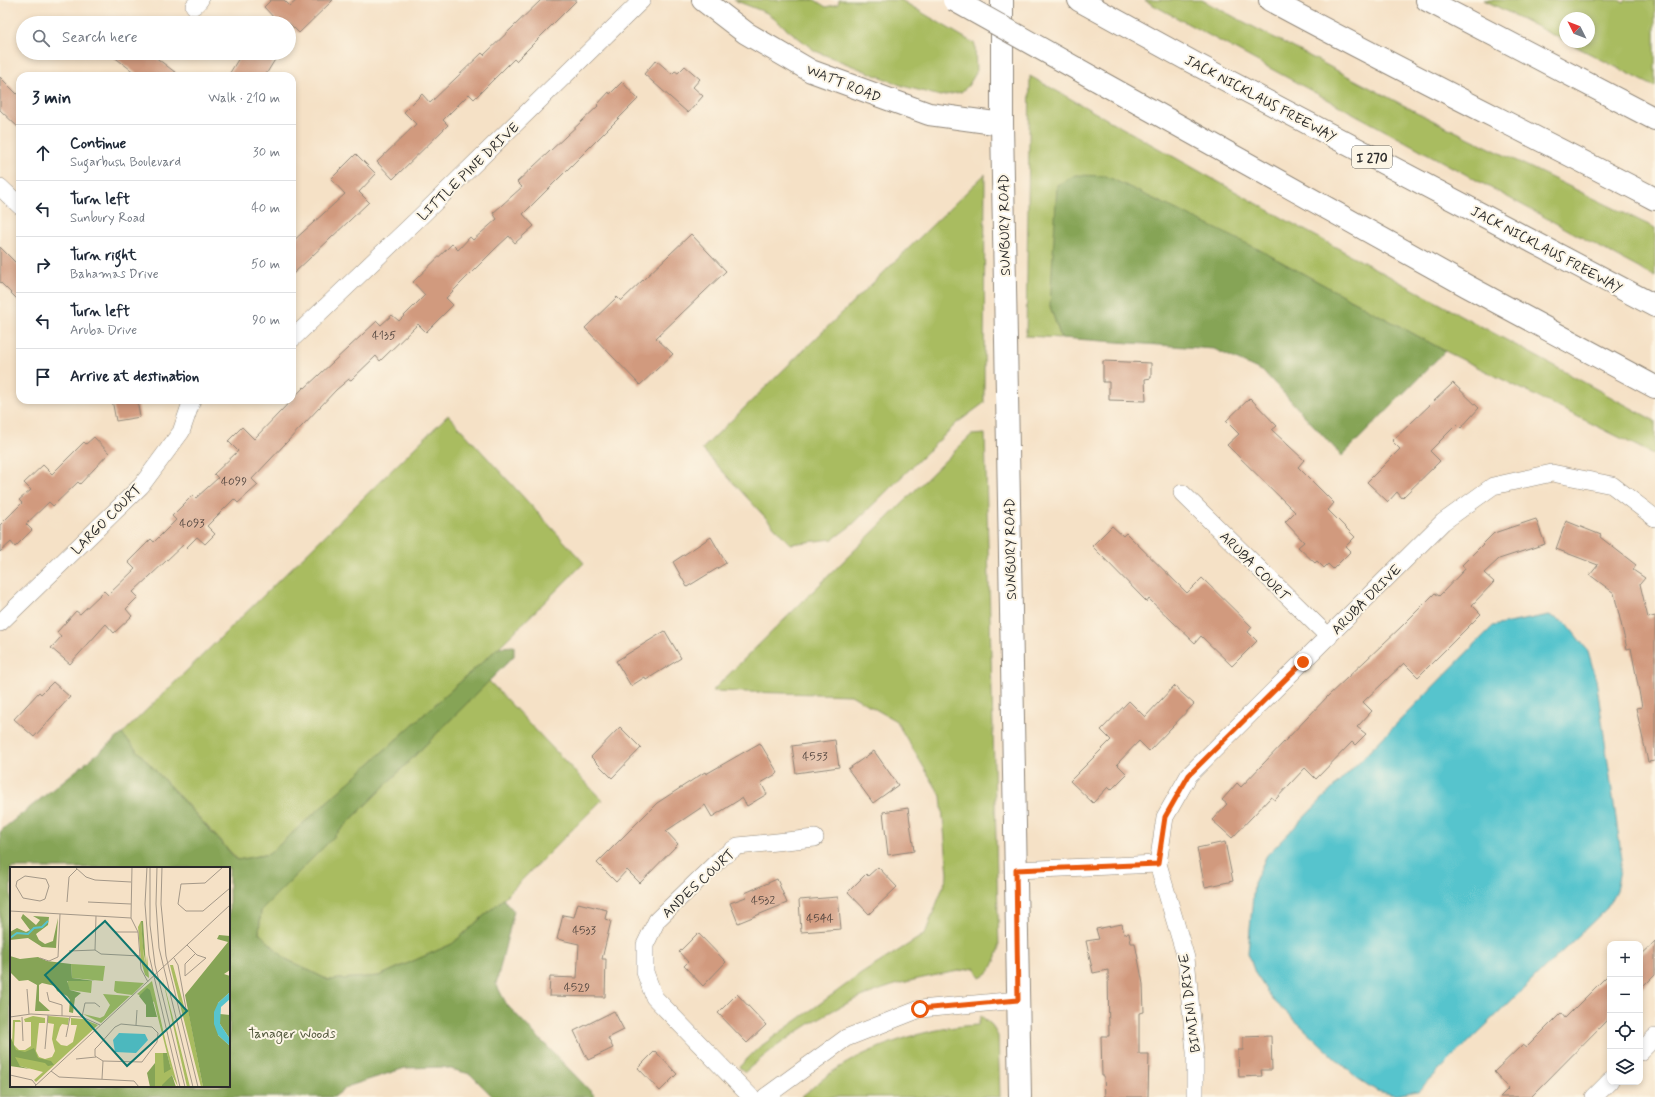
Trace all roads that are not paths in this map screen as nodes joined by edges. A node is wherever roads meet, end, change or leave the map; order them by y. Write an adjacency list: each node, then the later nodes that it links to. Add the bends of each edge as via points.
1 (642, 0): 14 (street, LITTLE PINE DRIVE)
2 (703, 0): 9 (main road, WATT ROAD, via 746,33 810,71 929,114)
3 (954, 0): 15 (main road, bridge, via 1467,286)
4 (1002, 0): 9 (main road, SUNBURY ROAD)
5 (1270, 0): 11 (main road)
6 (1427, 0): 8 (main road)
7 (1085, 3): 13 (main road, JACK NICKLAUS FREEWAY / I 270)
8 (1655, 119)
9 (1002, 124): 23 (main road, SUNBURY ROAD)
10 (0, 187): 12 (street)
11 (1655, 198)
12 (16, 202)
13 (1655, 306)
14 (296, 335)
15 (1655, 387)
16 (191, 404): 19 (street, LARGO COURT, via 181,432 141,486)
17 (1182, 493): 20 (street, ARUBA COURT)
18 (1655, 518): 20 (street, ARUBA DRIVE, via 1612,485 1560,474 1552,473 1493,486 1444,522)
19 (0, 623)
20 (1328, 637): 22 (street, ARUBA DRIVE, via 1189,775 1165,817)
21 (815, 838): 28 (street, ANDES COURT, via 738,846 721,858 657,920 645,945 645,972 654,997)
22 (1158, 864): 23 (street); 31 (street, BIMINI DRIVE, via 1186,958 1195,1052)
23 (1016, 870): 24 (main road, SUNBURY ROAD)
24 (1018, 1000): 29 (street, via 920,1009 846,1038); 30 (main road, SUNBURY ROAD)
25 (1655, 1038): 26 (street)
26 (1643, 1049)
27 (1607, 1084): 32 (street)
28 (751, 1097)
29 (765, 1097)
30 (1020, 1097)
31 (1195, 1097)
32 (1594, 1097)

